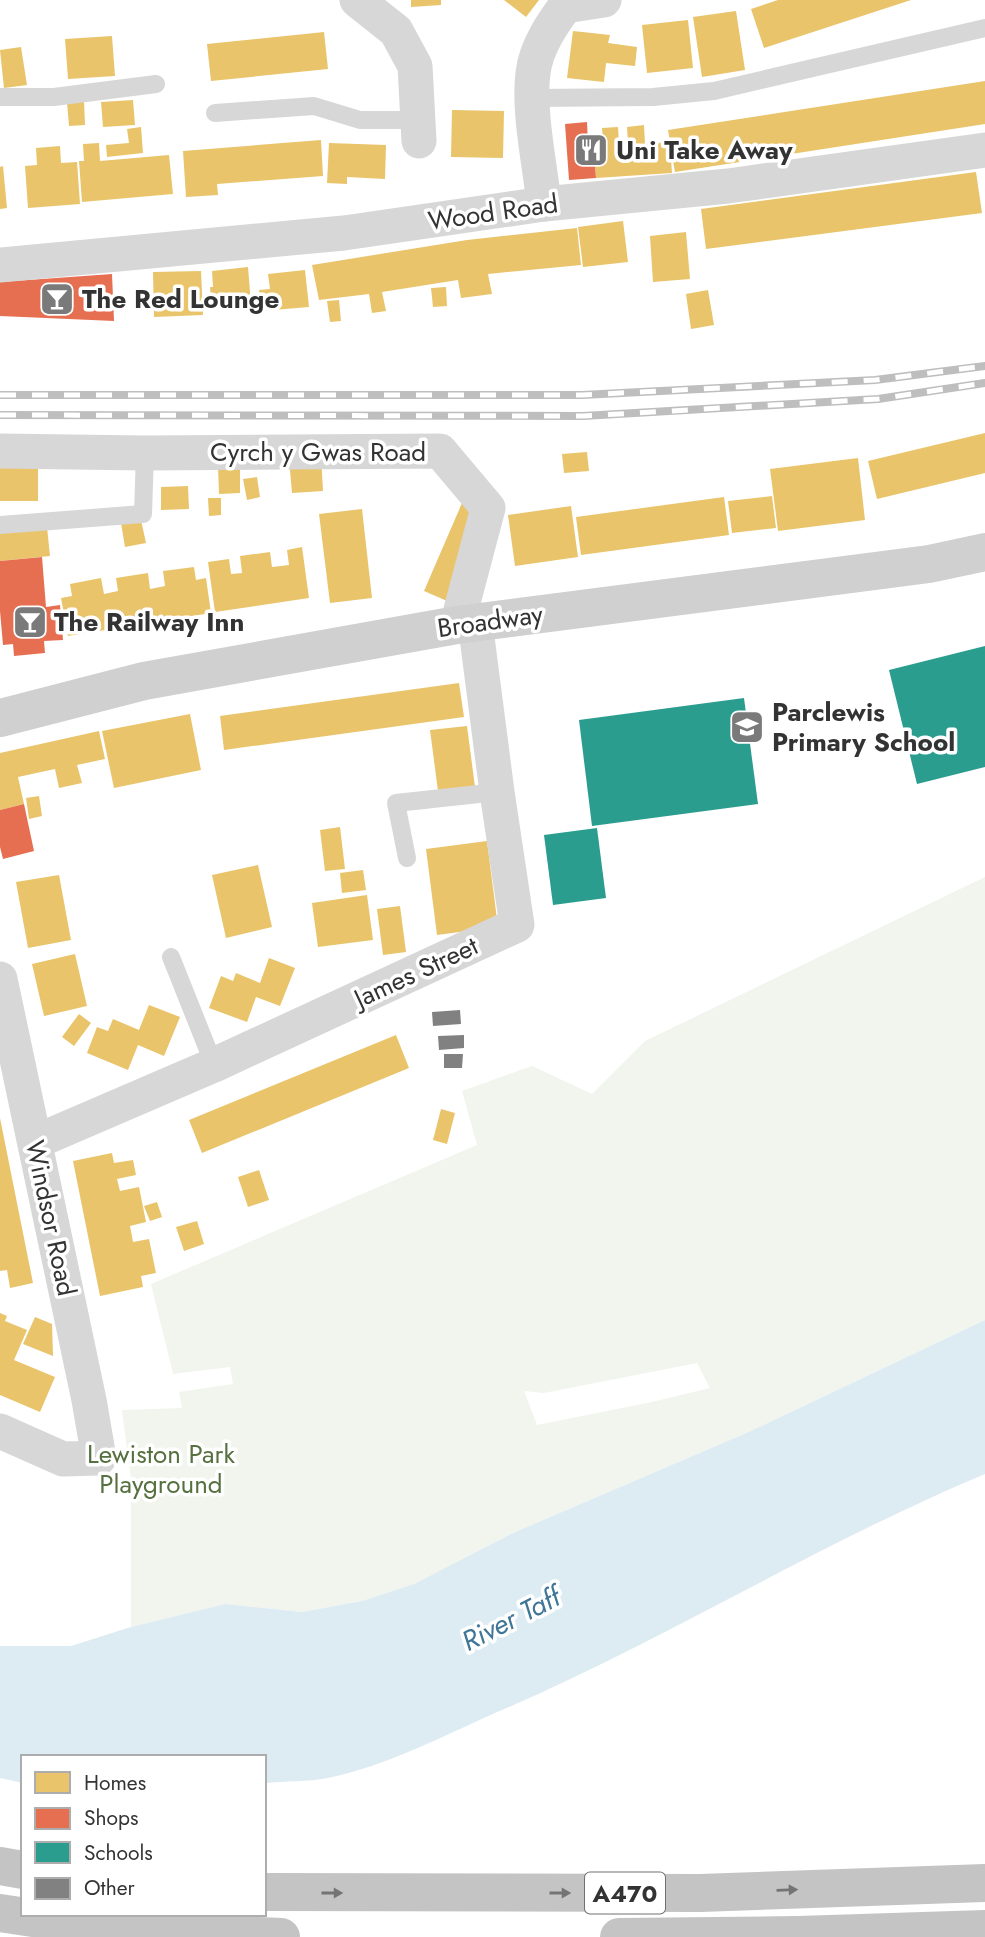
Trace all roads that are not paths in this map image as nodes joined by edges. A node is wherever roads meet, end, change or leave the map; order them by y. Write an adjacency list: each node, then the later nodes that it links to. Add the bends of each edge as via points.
1 (357, 0): 9 (street, via 396,31 415,66)
2 (604, 0): 3 (street)
3 (568, 3): 7 (street, via 543,40 533,72)
4 (985, 28): 7 (lane, via 714,91 653,97)
5 (156, 85): 6 (lane, via 54,97)
6 (0, 97)
7 (533, 98): 11 (street)
8 (215, 113): 9 (lane, via 314,106)
9 (418, 130)
10 (985, 150): 11 (street, Wood Road, via 728,186)
11 (544, 204): 12 (street, Wood Road, via 344,233)
12 (0, 265)
13 (0, 451): 14 (street, Cyrch y Gwas Road)
14 (145, 453): 15 (lane, via 143,513); 17 (street, Cyrch y Gwas Road, via 440,451 488,508)
15 (0, 526)
16 (985, 552): 17 (main road, Broadway, via 929,564)
17 (466, 623): 18 (main road, Broadway, via 144,681); 19 (street, James Street)
18 (0, 718)
19 (497, 792): 20 (lane, via 396,803); 24 (street, James Street, via 517,925)
20 (407, 858)
21 (171, 957): 24 (lane)
22 (0, 979): 23 (street, Windsor Road)
23 (5, 1029): 25 (street, Windsor Road)
24 (214, 1065): 25 (street, James Street)
25 (36, 1142): 26 (street, Windsor Road, via 99,1458 63,1459)
26 (0, 1431)
27 (0, 1866): 28 (highway)
28 (21, 1870)
29 (985, 1883): 30 (highway, A470, one-way to 29, via 699,1893)
30 (266, 1892)
31 (0, 1913): 33 (highway, via 99,1928)
32 (985, 1929): 34 (highway, A470)
33 (281, 1937)
34 (619, 1937)

